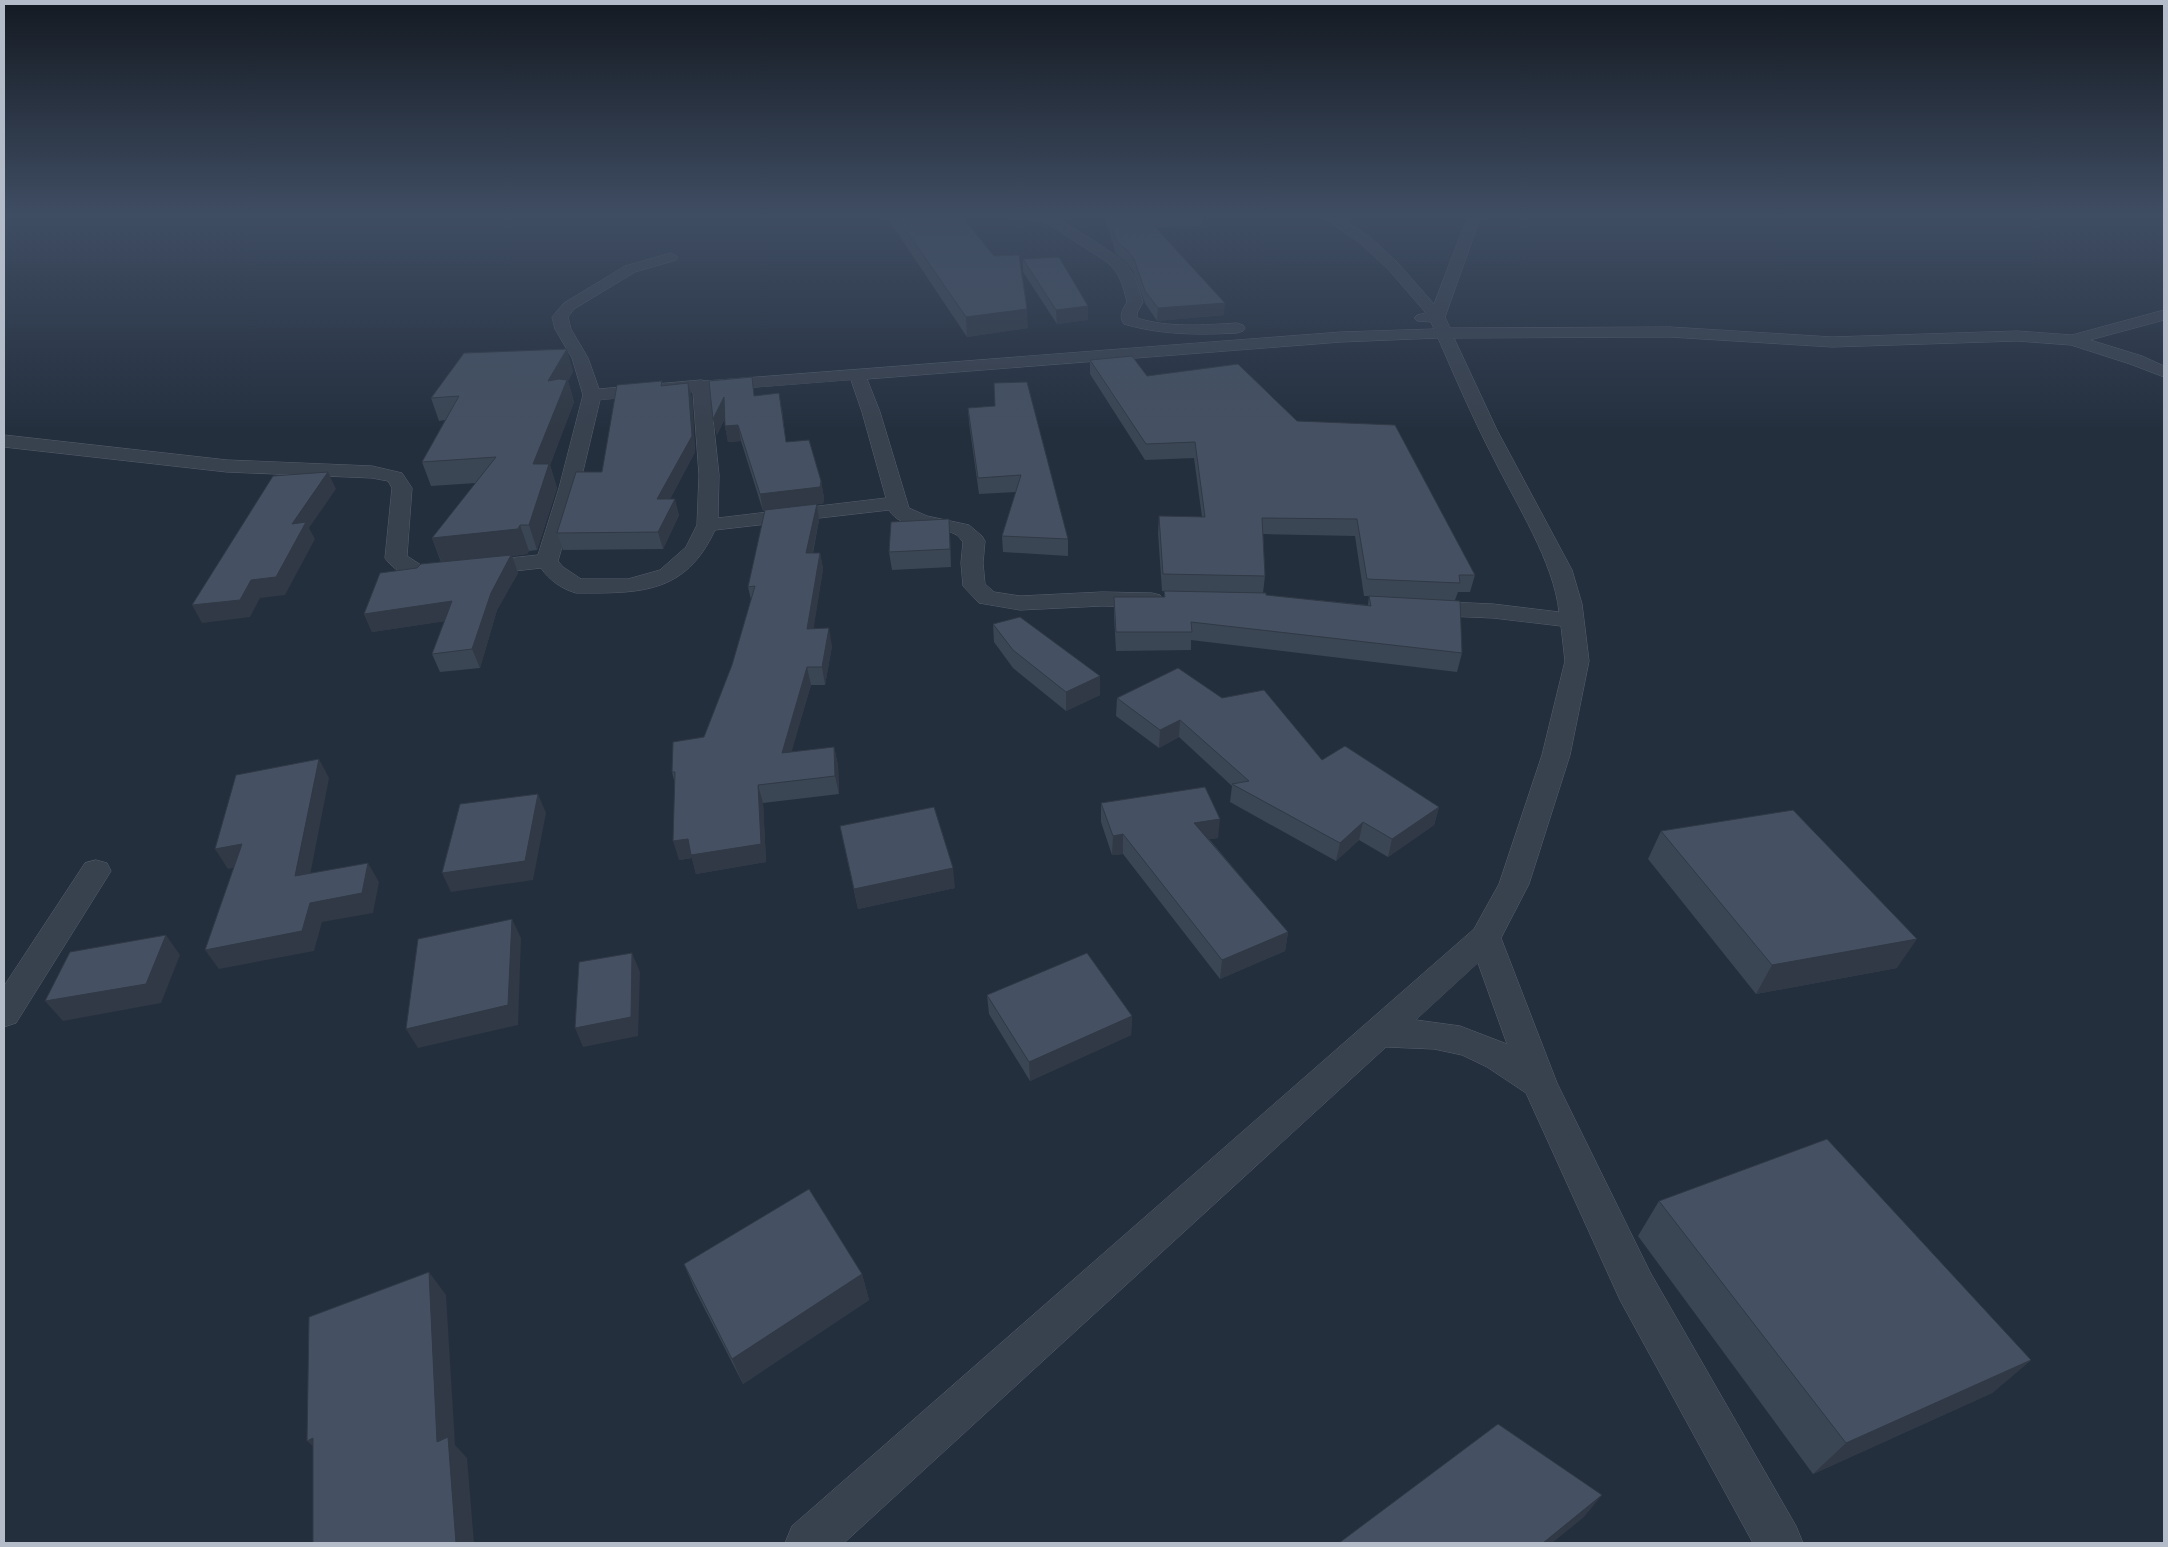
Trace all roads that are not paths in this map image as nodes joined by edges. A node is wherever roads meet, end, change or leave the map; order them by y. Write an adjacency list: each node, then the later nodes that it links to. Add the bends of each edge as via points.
1 (603, 285): 13 (street, via 569,306 560,317 563,329 580,358)
2 (1131, 285): 8 (street, via 1135,302 1129,313 1130,321 1145,327 1174,330)
3 (1409, 285): 7 (street)
4 (1454, 285): 7 (street)
5 (2164, 315): 9 (street)
6 (1408, 319): 7 (street)
7 (1441, 325): 9 (street, via 1670,332 1832,342 2017,336); 11 (street, via 1341,337); 20 (street, via 1488,430 1561,570)
8 (1251, 327)
9 (2073, 340): 10 (street)
10 (2164, 372)
11 (857, 374): 12 (street); 15 (street)
12 (700, 385): 13 (street); 16 (street, via 709,476)
13 (592, 395): 17 (street)
14 (4, 441): 17 (street, via 228,466 372,472 395,476 402,488 396,558 407,568 416,573 435,573)
15 (896, 503): 16 (street); 18 (street, via 907,515 962,530 974,541 974,586 987,598 1020,603)
16 (707, 525): 17 (street, via 695,550 668,575 629,586 576,586 555,572)
17 (547, 561)
18 (1170, 600)
19 (1405, 607): 20 (street, via 1493,611)
20 (1572, 620): 22 (street, via 1577,660 1556,755 1514,884)
21 (96, 871): 23 (street)
22 (1484, 938): 24 (street); 25 (street)
23 (4, 1014)
24 (1379, 1033): 25 (street, via 1452,1037 1486,1050); 26 (street)
25 (1539, 1082): 27 (street, via 1635,1286)
26 (809, 1543)
27 (1778, 1543)

